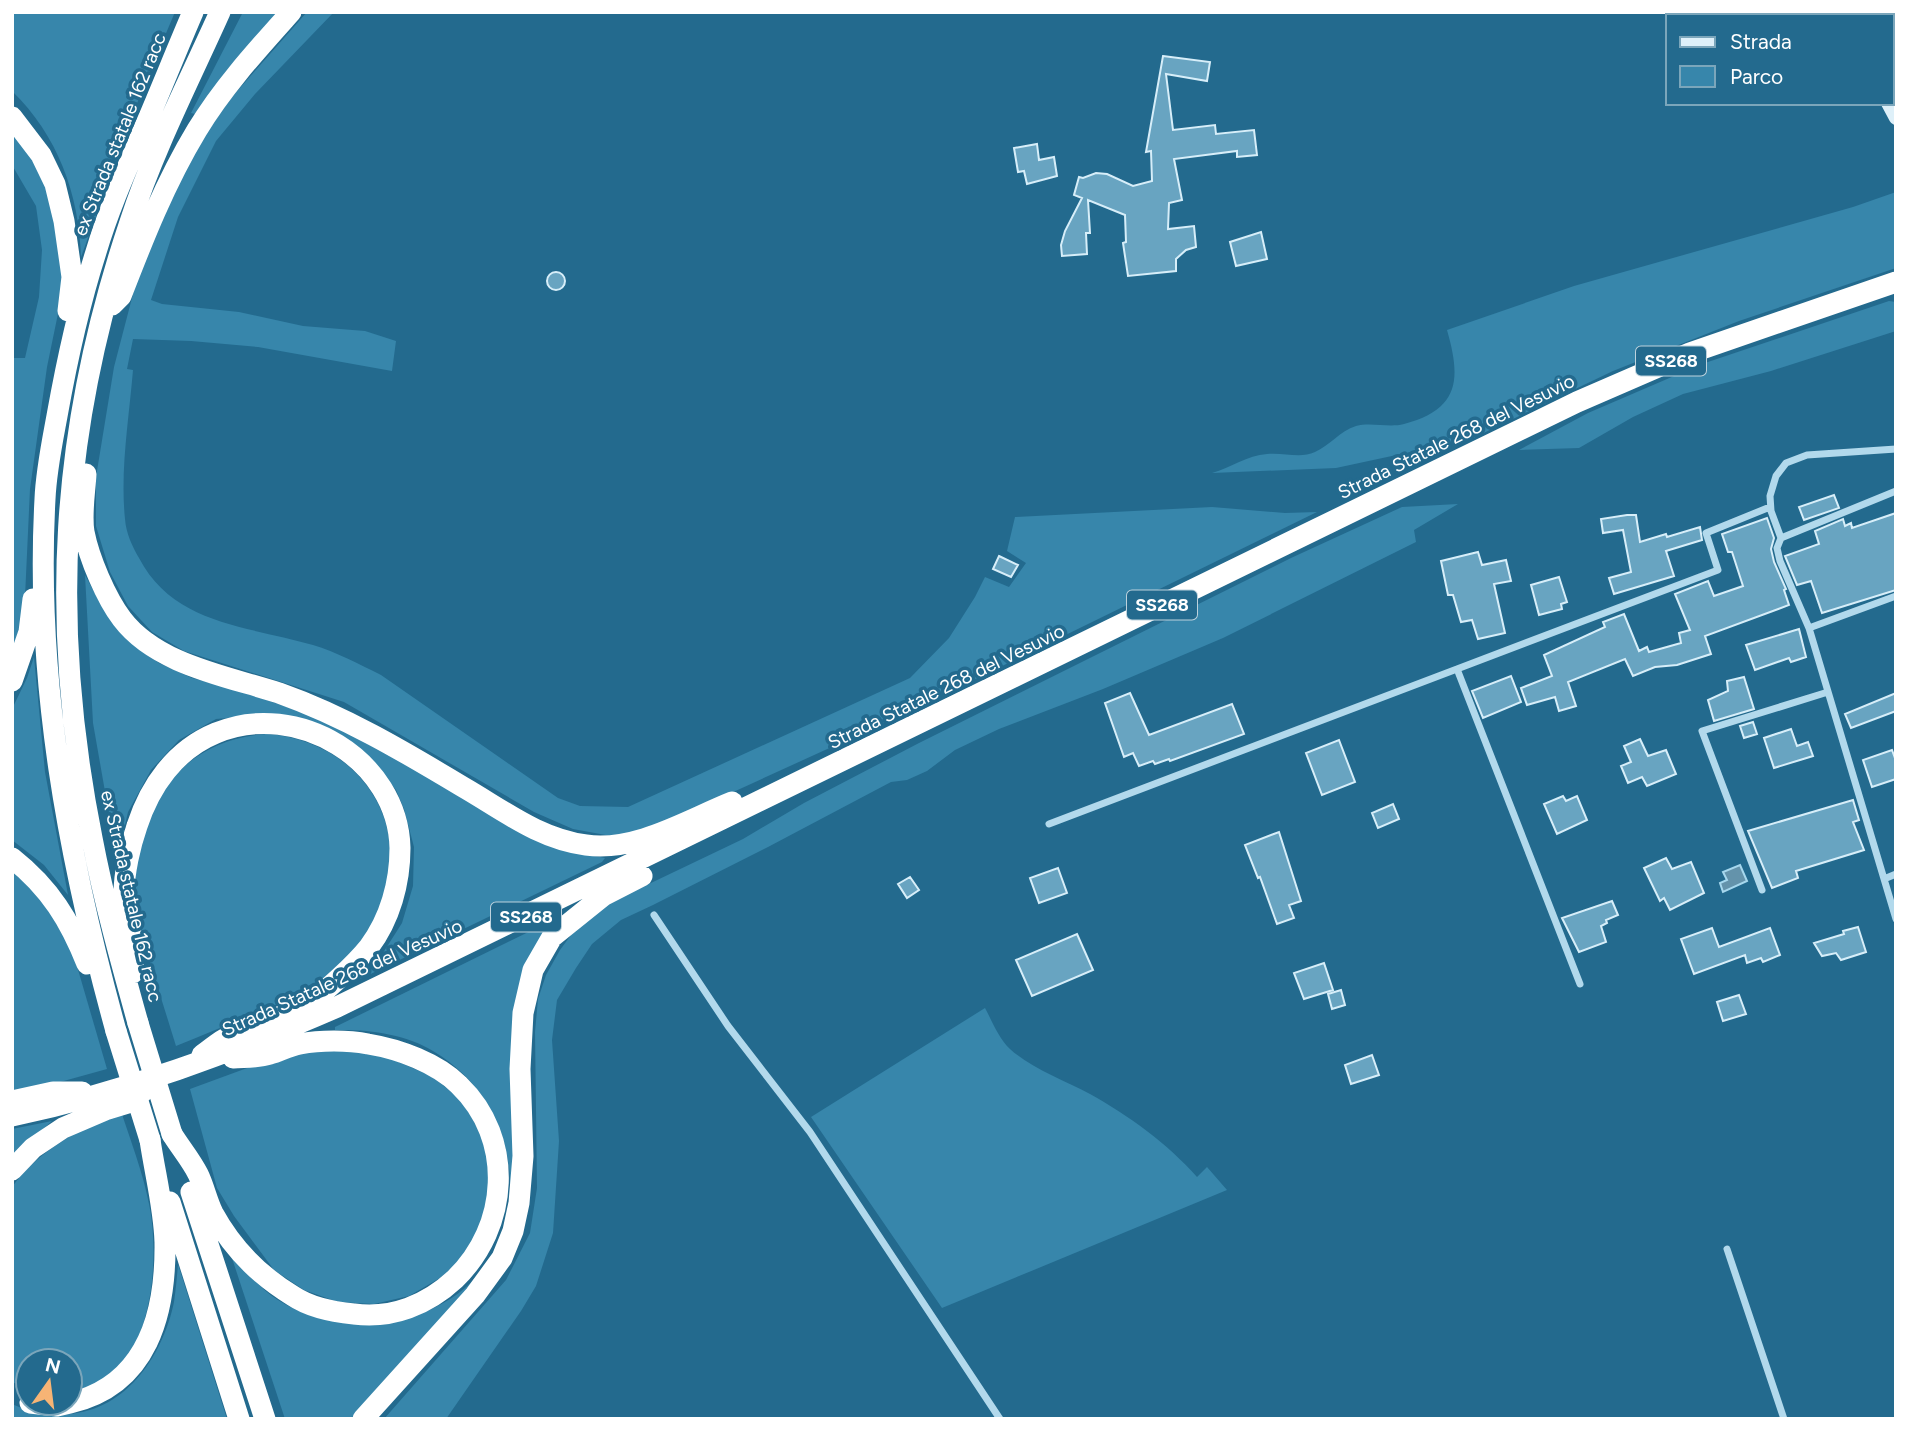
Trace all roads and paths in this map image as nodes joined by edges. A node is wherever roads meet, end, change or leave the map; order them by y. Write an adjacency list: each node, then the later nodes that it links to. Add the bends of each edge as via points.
1 (194, 12): 8 (highway, ex Strada statale 162 racc, via 96,251)
2 (220, 12): 6 (highway, ex Strada statale 162 racc, via 156,152)
3 (291, 12): 6 (highway, via 241,68 198,129 157,207 121,296)
4 (12, 117): 8 (highway, via 41,155 55,184 72,277 61,340)
5 (1894, 283): 19 (highway, Strada Statale 268 del Vesuvio / SS268, via 1690,353 1577,402)
6 (101, 317): 7 (highway, ex Strada statale 162 racc)
7 (87, 375): 19 (highway, via 84,532 95,568 123,620 176,659 340,717 526,827 589,846 618,846 645,839 755,792); 29 (highway, ex Strada statale 162 racc, via 69,501 68,660 92,836)
8 (54, 432): 11 (highway, ex Strada statale 162 racc)
9 (1896, 449): 12 (street, via 1807,455 1786,463 1776,476)
10 (1896, 491): 13 (street)
11 (45, 497): 17 (highway, via 35,527 29,632); 30 (highway, ex Strada statale 162 racc, via 44,624 58,770 84,909)
12 (1770, 507): 13 (street); 16 (street, via 1706,533 1718,570)
13 (1782, 538): 15 (street, via 1777,548 1780,561)
14 (1896, 596): 15 (street)
15 (1809, 628): 18 (street)
16 (1457, 670): 21 (street); 28 (street)
17 (12, 681)
18 (1828, 692): 24 (street); 25 (street, via 1702,731)
19 (830, 768): 20 (highway, Strada Statale 268 del Vesuvio / SS268)
20 (776, 794): 31 (highway, Strada Statale 268 del Vesuvio / SS268, via 348,1002); 43 (highway, via 712,838 603,896 552,937 533,970 523,1013 522,1167 513,1231 502,1258 458,1315)
21 (1049, 824)
22 (12, 858): 30 (highway, via 35,876 60,909)
23 (1896, 874): 24 (street)
24 (1884, 879): 27 (street)
25 (1762, 890)
26 (654, 915): 44 (street, via 728,1026 810,1132)
27 (1896, 919)
28 (1580, 984)
29 (138, 1023): 32 (highway, via 124,893 132,842 146,800 160,777 194,745 217,732 271,724 303,729 334,741 362,763 384,789 400,830 398,886 388,913 369,947 321,994 226,1038); 36 (highway, ex Strada statale 162 racc, bridge)
30 (116, 1031): 37 (highway, ex Strada statale 162 racc, bridge)
31 (213, 1059): 32 (highway, Strada Statale 268 del Vesuvio / SS268); 36 (highway, via 266,1056 299,1044 368,1044 408,1055 442,1072 471,1099 492,1137 499,1173 488,1236 467,1267 440,1293 406,1311 368,1316 330,1312 295,1298 242,1255 213,1213 198,1173)
32 (173, 1072): 33 (highway, Strada Statale 268 del Vesuvio / SS268); 38 (highway, via 128,1102 63,1128 33,1148)
33 (112, 1092): 34 (highway, via 53,1091); 35 (highway, Strada Statale 268 del Vesuvio / SS268)
34 (12, 1101)
35 (12, 1116)
36 (172, 1134): 42 (highway, ex Strada statale 162 racc)
37 (150, 1140): 40 (highway, via 165,1241 162,1298 150,1337 134,1367 110,1389); 41 (highway, ex Strada statale 162 racc)
38 (12, 1170)
39 (1727, 1249): 45 (street)
40 (84, 1400)
41 (239, 1419)
42 (265, 1419)
43 (363, 1419)
44 (1000, 1419)
45 (1784, 1419)

